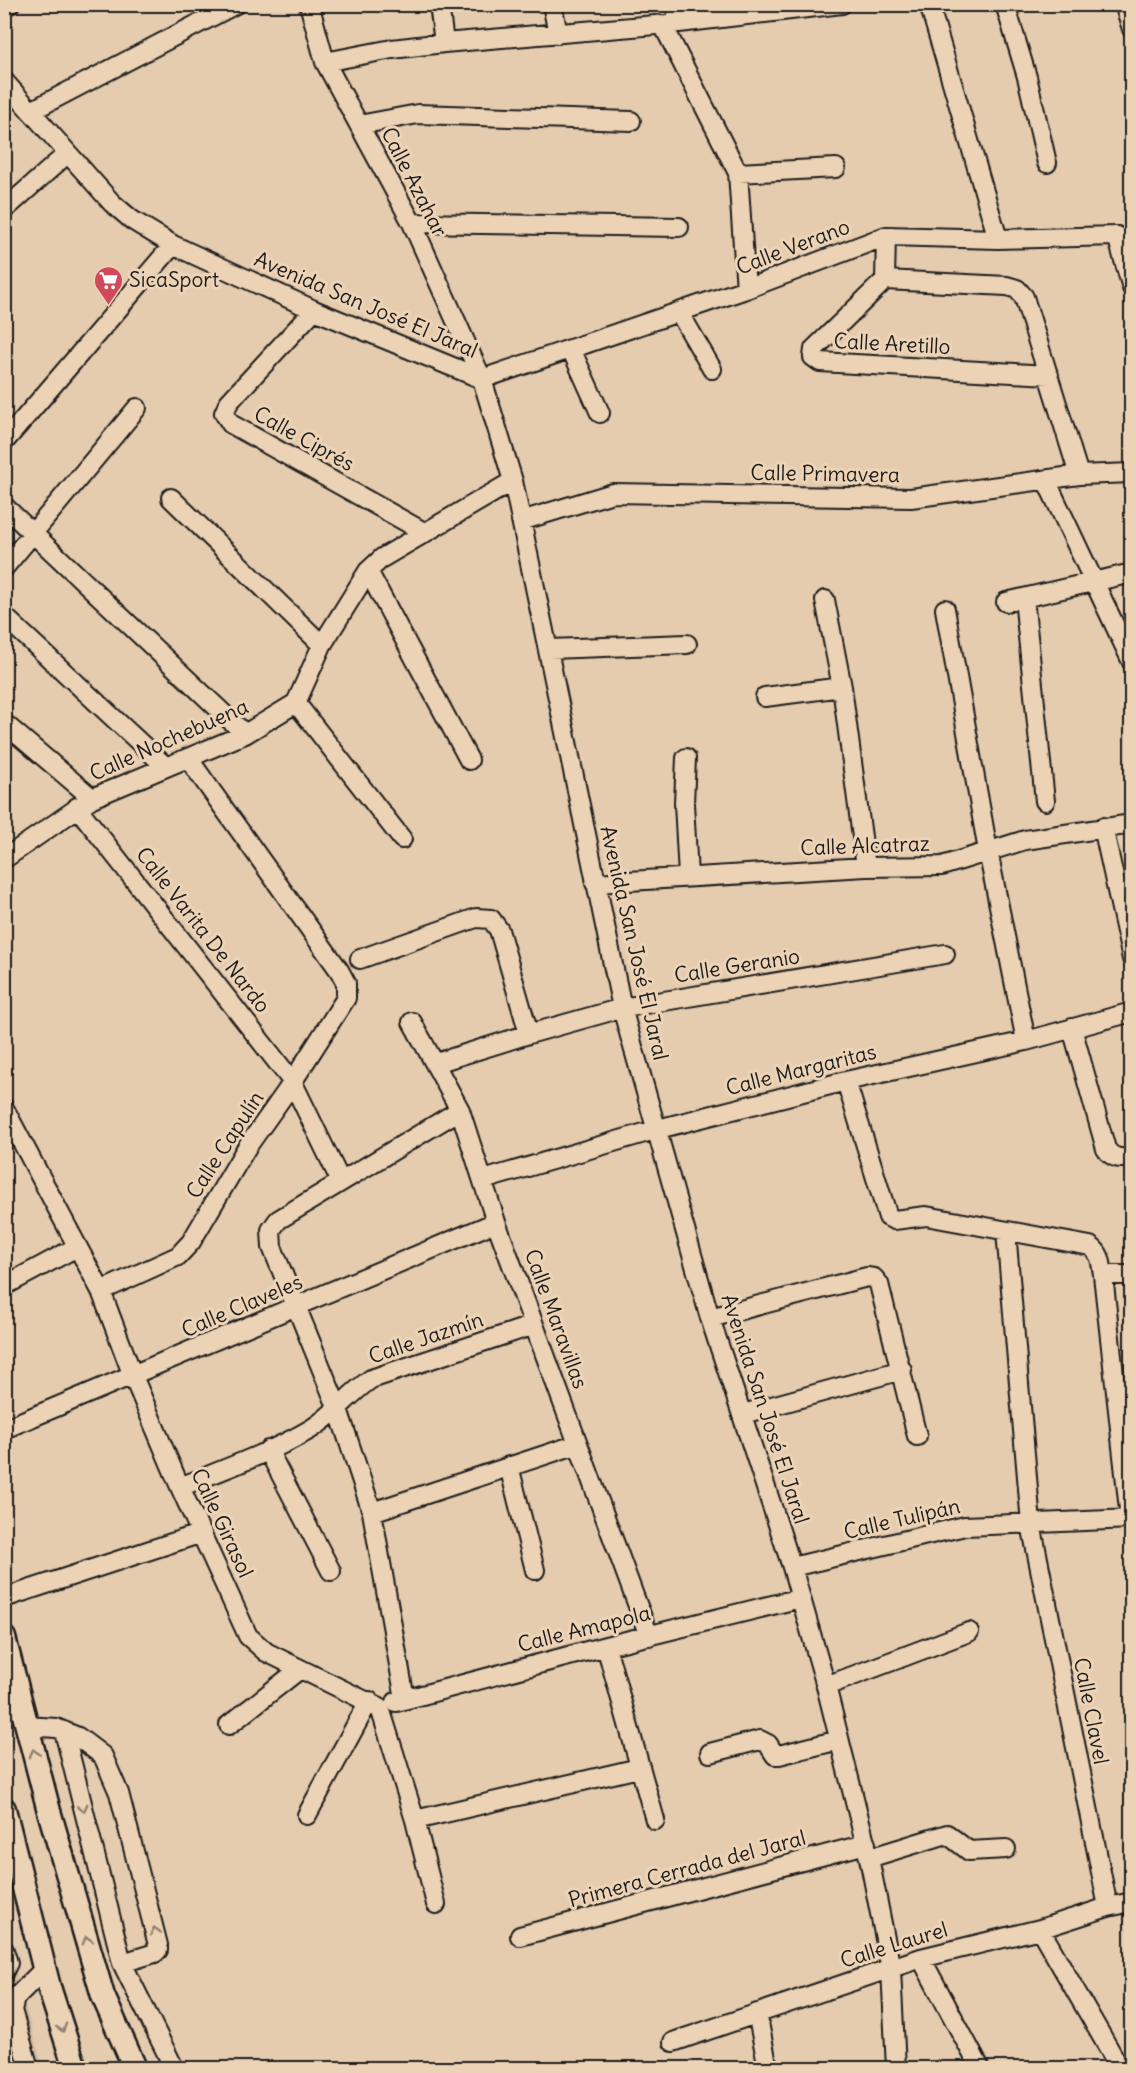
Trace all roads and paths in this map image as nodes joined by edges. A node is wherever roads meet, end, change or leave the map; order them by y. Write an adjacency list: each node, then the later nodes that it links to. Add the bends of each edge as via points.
1 (10, 4): 11 (street)
2 (236, 4): 19 (street)
3 (309, 4): 17 (street, Calle Azahar)
4 (439, 4): 16 (street)
5 (552, 4): 15 (street)
6 (675, 4): 13 (street)
7 (842, 4): 12 (street)
8 (929, 4): 30 (street)
9 (1005, 4): 23 (street)
10 (1124, 4): 14 (street)
11 (4, 7)
12 (793, 7): 13 (street)
13 (671, 24): 15 (street); 25 (street)
14 (1131, 29)
15 (558, 34): 16 (street)
16 (444, 43): 17 (street)
17 (325, 62): 21 (street, Calle Azahar)
18 (4, 81): 19 (street, Avenida San José El Jaral)
19 (31, 111): 22 (street, Avenida San José El Jaral)
20 (631, 121): 21 (street, via 418,114)
21 (359, 125): 27 (street, Calle Azahar)
22 (68, 153): 26 (street); 32 (street, Avenida San José El Jaral, via 112,203)
23 (1047, 163)
24 (836, 168): 25 (street)
25 (738, 173): 35 (street)
26 (4, 210)
27 (412, 223): 28 (street); 41 (street, Calle Azahar)
28 (679, 227)
29 (886, 236): 30 (street, Calle Verano); 33 (street); 35 (street, Calle Verano)
30 (998, 239): 31 (street, Calle Verano)
31 (1124, 239): 34 (street)
32 (173, 245): 36 (street, Avenida San José El Jaral); 44 (street)
33 (885, 280): 40 (street, via 1017,289 1024,297); 40 (street, Calle Aretillo, via 814,349 813,357 820,362)
34 (1131, 288)
35 (746, 290): 37 (street, Calle Verano)
36 (314, 310): 41 (street, Avenida San José El Jaral); 52 (street, Calle Ciprés, via 229,402 224,413 231,424)
37 (679, 312): 38 (street, Calle Verano); 39 (street)
38 (571, 349): 41 (street, Calle Verano); 43 (street)
39 (712, 369)
40 (1049, 375): 46 (street)
41 (482, 379): 48 (street, Avenida San José El Jaral)
42 (137, 408): 53 (street)
43 (600, 413)
44 (4, 442)
45 (1131, 473): 46 (street, Calle Primavera)
46 (1079, 475): 47 (street, Calle Primavera)
47 (1046, 480): 51 (street, Calle Primavera, via 911,498 613,493); 57 (street)
48 (513, 481): 51 (street, Avenida San José El Jaral); 52 (street)
49 (171, 498): 62 (street)
50 (4, 507): 53 (street)
51 (521, 521): 63 (street, Avenida San José El Jaral)
52 (424, 532): 55 (street)
53 (34, 534): 54 (street); 69 (street)
54 (4, 568)
55 (368, 571): 62 (street); 72 (street)
56 (1131, 573): 57 (street)
57 (1095, 582): 64 (street); 74 (street, via 1015,600)
58 (825, 600): 65 (street)
59 (945, 609): 79 (street)
60 (4, 616): 73 (street)
61 (687, 644): 63 (street)
62 (322, 645): 67 (street)
63 (549, 649): 83 (street, Avenida San José El Jaral)
64 (1131, 662)
65 (842, 687): 66 (street); 81 (street)
66 (765, 697)
67 (296, 703): 69 (street, Calle Nochebuena); 78 (street)
68 (4, 723): 75 (street, Calle Varita De Nardo)
69 (245, 734): 70 (street, Calle Nochebuena)
70 (188, 758): 73 (street, Calle Nochebuena); 94 (street, Calle Capulín, via 346,982 346,998)
71 (686, 758): 82 (street)
72 (469, 760)
73 (166, 767): 75 (street, Calle Nochebuena)
74 (1045, 801)
75 (85, 802): 80 (street, Calle Nochebuena); 94 (street, Calle Varita De Nardo)
76 (1131, 824): 77 (street, Calle Alcatraz)
77 (1103, 827): 79 (street, Calle Alcatraz, via 1025,840); 86 (street)
78 (402, 839)
79 (988, 851): 81 (street, Calle Alcatraz, via 942,866); 92 (street)
80 (4, 859)
81 (866, 867): 82 (street, Calle Alcatraz)
82 (688, 876): 83 (street, Calle Alcatraz)
83 (595, 883): 87 (street, Avenida San José El Jaral)
84 (945, 954): 87 (street, Calle Geranio)
85 (360, 959): 91 (street, via 476,918 490,919 499,930)
86 (1131, 959)
87 (622, 1008): 91 (street, Calle Geranio); 98 (street, Avenida San José El Jaral)
88 (1131, 1012): 90 (street, Calle Margaritas)
89 (412, 1022): 93 (street, Calle Maravillas)
90 (1072, 1028): 92 (street, Calle Margaritas); 99 (street, via 1106,1149 1119,1159)
91 (529, 1034): 93 (street, Calle Geranio)
92 (1026, 1041): 95 (street, Calle Margaritas)
93 (436, 1063): 97 (street, Calle Maravillas)
94 (292, 1081): 101 (street, Calle Varita De Nardo); 108 (street, Calle Capulín, via 247,1147 191,1242 178,1256)
95 (846, 1081): 98 (street, Calle Margaritas); 103 (street, via 888,1217 894,1220 926,1216)
96 (4, 1108): 104 (street, Calle Girasol)
97 (460, 1110): 100 (street, Calle Maravillas); 101 (street)
98 (658, 1130): 100 (street, Calle Margaritas); 110 (street, Avenida San José El Jaral)
99 (1131, 1157)
100 (483, 1180): 102 (street, Calle Maravillas)
101 (341, 1182): 109 (street, via 278,1220 271,1230 272,1247)
102 (496, 1222): 109 (street, Calle Claveles); 111 (street, Calle Maravillas)
103 (1006, 1231): 105 (street, via 1090,1246 1101,1257); 124 (street, Calle Clavel)
104 (77, 1247): 107 (street); 108 (street, Calle Girasol)
105 (1103, 1275): 106 (street); 123 (street)
106 (1131, 1275)
107 (4, 1286)
108 (101, 1291): 113 (street, Calle Girasol)
109 (296, 1307): 113 (street, Calle Claveles); 114 (street)
110 (710, 1318): 112 (street, via 874,1278 879,1284); 115 (street, Avenida San José El Jaral)
111 (534, 1325): 114 (street, Calle Jazmín, via 371,1379); 118 (street, Calle Maravillas)
112 (902, 1370): 115 (street); 117 (street)
113 (133, 1376): 116 (street, Calle Claveles); 121 (street, Calle Girasol)
114 (339, 1409): 119 (street, Calle Jazmín); 122 (street)
115 (743, 1414): 126 (street, Avenida San José El Jaral)
116 (4, 1429)
117 (917, 1436)
118 (578, 1444): 120 (street); 132 (street, Calle Maravillas)
119 (268, 1450): 121 (street, Calle Jazmín); 128 (street)
120 (509, 1466): 122 (street); 127 (street)
121 (180, 1487): 125 (street, Calle Girasol)
122 (372, 1512): 137 (street)
123 (1131, 1519): 124 (street, Calle Tulipán)
124 (1031, 1524): 126 (street, Calle Tulipán, via 965,1526); 153 (street, Calle Clavel)
125 (202, 1533): 129 (street); 135 (street, Calle Girasol, via 248,1636 266,1652)
126 (792, 1567): 130 (street, Avenida San José El Jaral)
127 (535, 1570)
128 (331, 1571)
129 (4, 1598)
130 (801, 1598): 132 (street, Calle Amapola); 136 (street, Avenida San José El Jaral)
131 (969, 1632): 136 (street)
132 (649, 1636): 134 (street, Calle Amapola)
133 (4, 1638): 140 (main road)
134 (606, 1646): 137 (street, Calle Amapola); 144 (street)
135 (300, 1669): 138 (street, Calle Girasol); 139 (street)
136 (826, 1686): 142 (street, Avenida San José El Jaral)
137 (405, 1699): 138 (street, Calle Amapola)
138 (374, 1704): 146 (street); 147 (street)
139 (229, 1725)
140 (27, 1726): 141 (street); 166 (main road, one-way to 140, via 103,1996)
141 (64, 1731): 158 (street, one-way to 158); 158 (street, one-way to 141, via 155,1953 158,1945 119,1792 103,1756)
142 (839, 1740): 143 (street, via 779,1755 760,1740); 150 (street, Avenida San José El Jaral)
143 (710, 1753)
144 (639, 1767): 147 (street); 148 (street)
145 (4, 1809): 159 (main road)
146 (307, 1815)
147 (415, 1820): 152 (street)
148 (655, 1820)
149 (1006, 1849): 150 (street, Primera Cerrada del Jaral, via 969,1851 947,1834)
150 (868, 1851): 155 (street, Primera Cerrada del Jaral); 160 (street, Avenida San José El Jaral)
151 (1131, 1902): 153 (street, Calle Laurel)
152 (436, 1904)
153 (1108, 1907): 154 (street, Calle Laurel)
154 (1040, 1929): 157 (street, Calle Laurel); 171 (street)
155 (520, 1936)
156 (4, 1950): 161 (street, via 8,1963)
157 (921, 1958): 160 (street, Calle Laurel); 170 (street)
158 (122, 1963): 167 (street)
159 (45, 1968): 164 (street, via 15,1998 12,2010); 165 (main road, one-way to 165)
160 (891, 1969): 162 (street, Calle Laurel); 169 (street, Avenida San José El Jaral)
161 (4, 1971)
162 (757, 2013): 163 (street, Calle Laurel); 168 (street)
163 (673, 2042)
164 (29, 2068)
165 (75, 2068)
166 (135, 2068)
167 (174, 2068)
168 (768, 2068)
169 (896, 2068)
170 (980, 2068)
171 (1120, 2068)

